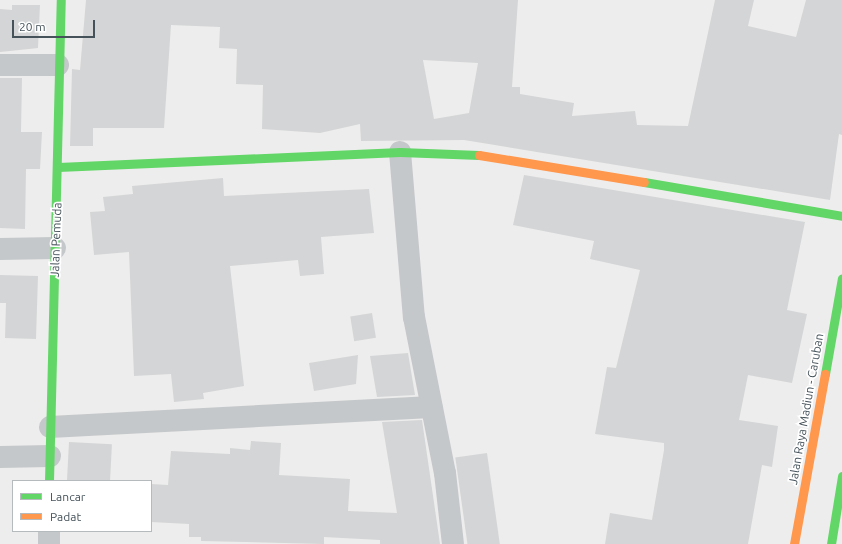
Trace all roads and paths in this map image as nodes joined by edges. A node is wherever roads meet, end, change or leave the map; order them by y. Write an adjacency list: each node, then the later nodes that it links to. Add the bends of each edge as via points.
1 (61, 0): 3 (main road, Jalan Pemuda)
2 (0, 65): 3 (street)
3 (58, 65): 5 (main road, Jalan Pemuda)
4 (400, 152): 5 (main road); 6 (main road, via 508,158); 10 (street, via 407,259)
5 (58, 168): 7 (main road, Jalan Pemuda)
6 (842, 216)
7 (55, 248): 8 (street); 11 (main road, Jalan Pemuda)
8 (0, 249)
9 (842, 278): 19 (main road, Jalan Raya Madiun - Caruban)
10 (431, 407): 11 (street); 18 (street, via 446,480)
11 (50, 427): 13 (main road, Jalan Pemuda)
12 (0, 456): 13 (street)
13 (50, 456): 15 (main road, Jalan Pemuda)
14 (842, 476): 20 (main road)
15 (49, 480)
16 (49, 532): 17 (street)
17 (49, 544)
18 (453, 544)
19 (794, 544)
20 (830, 544)

